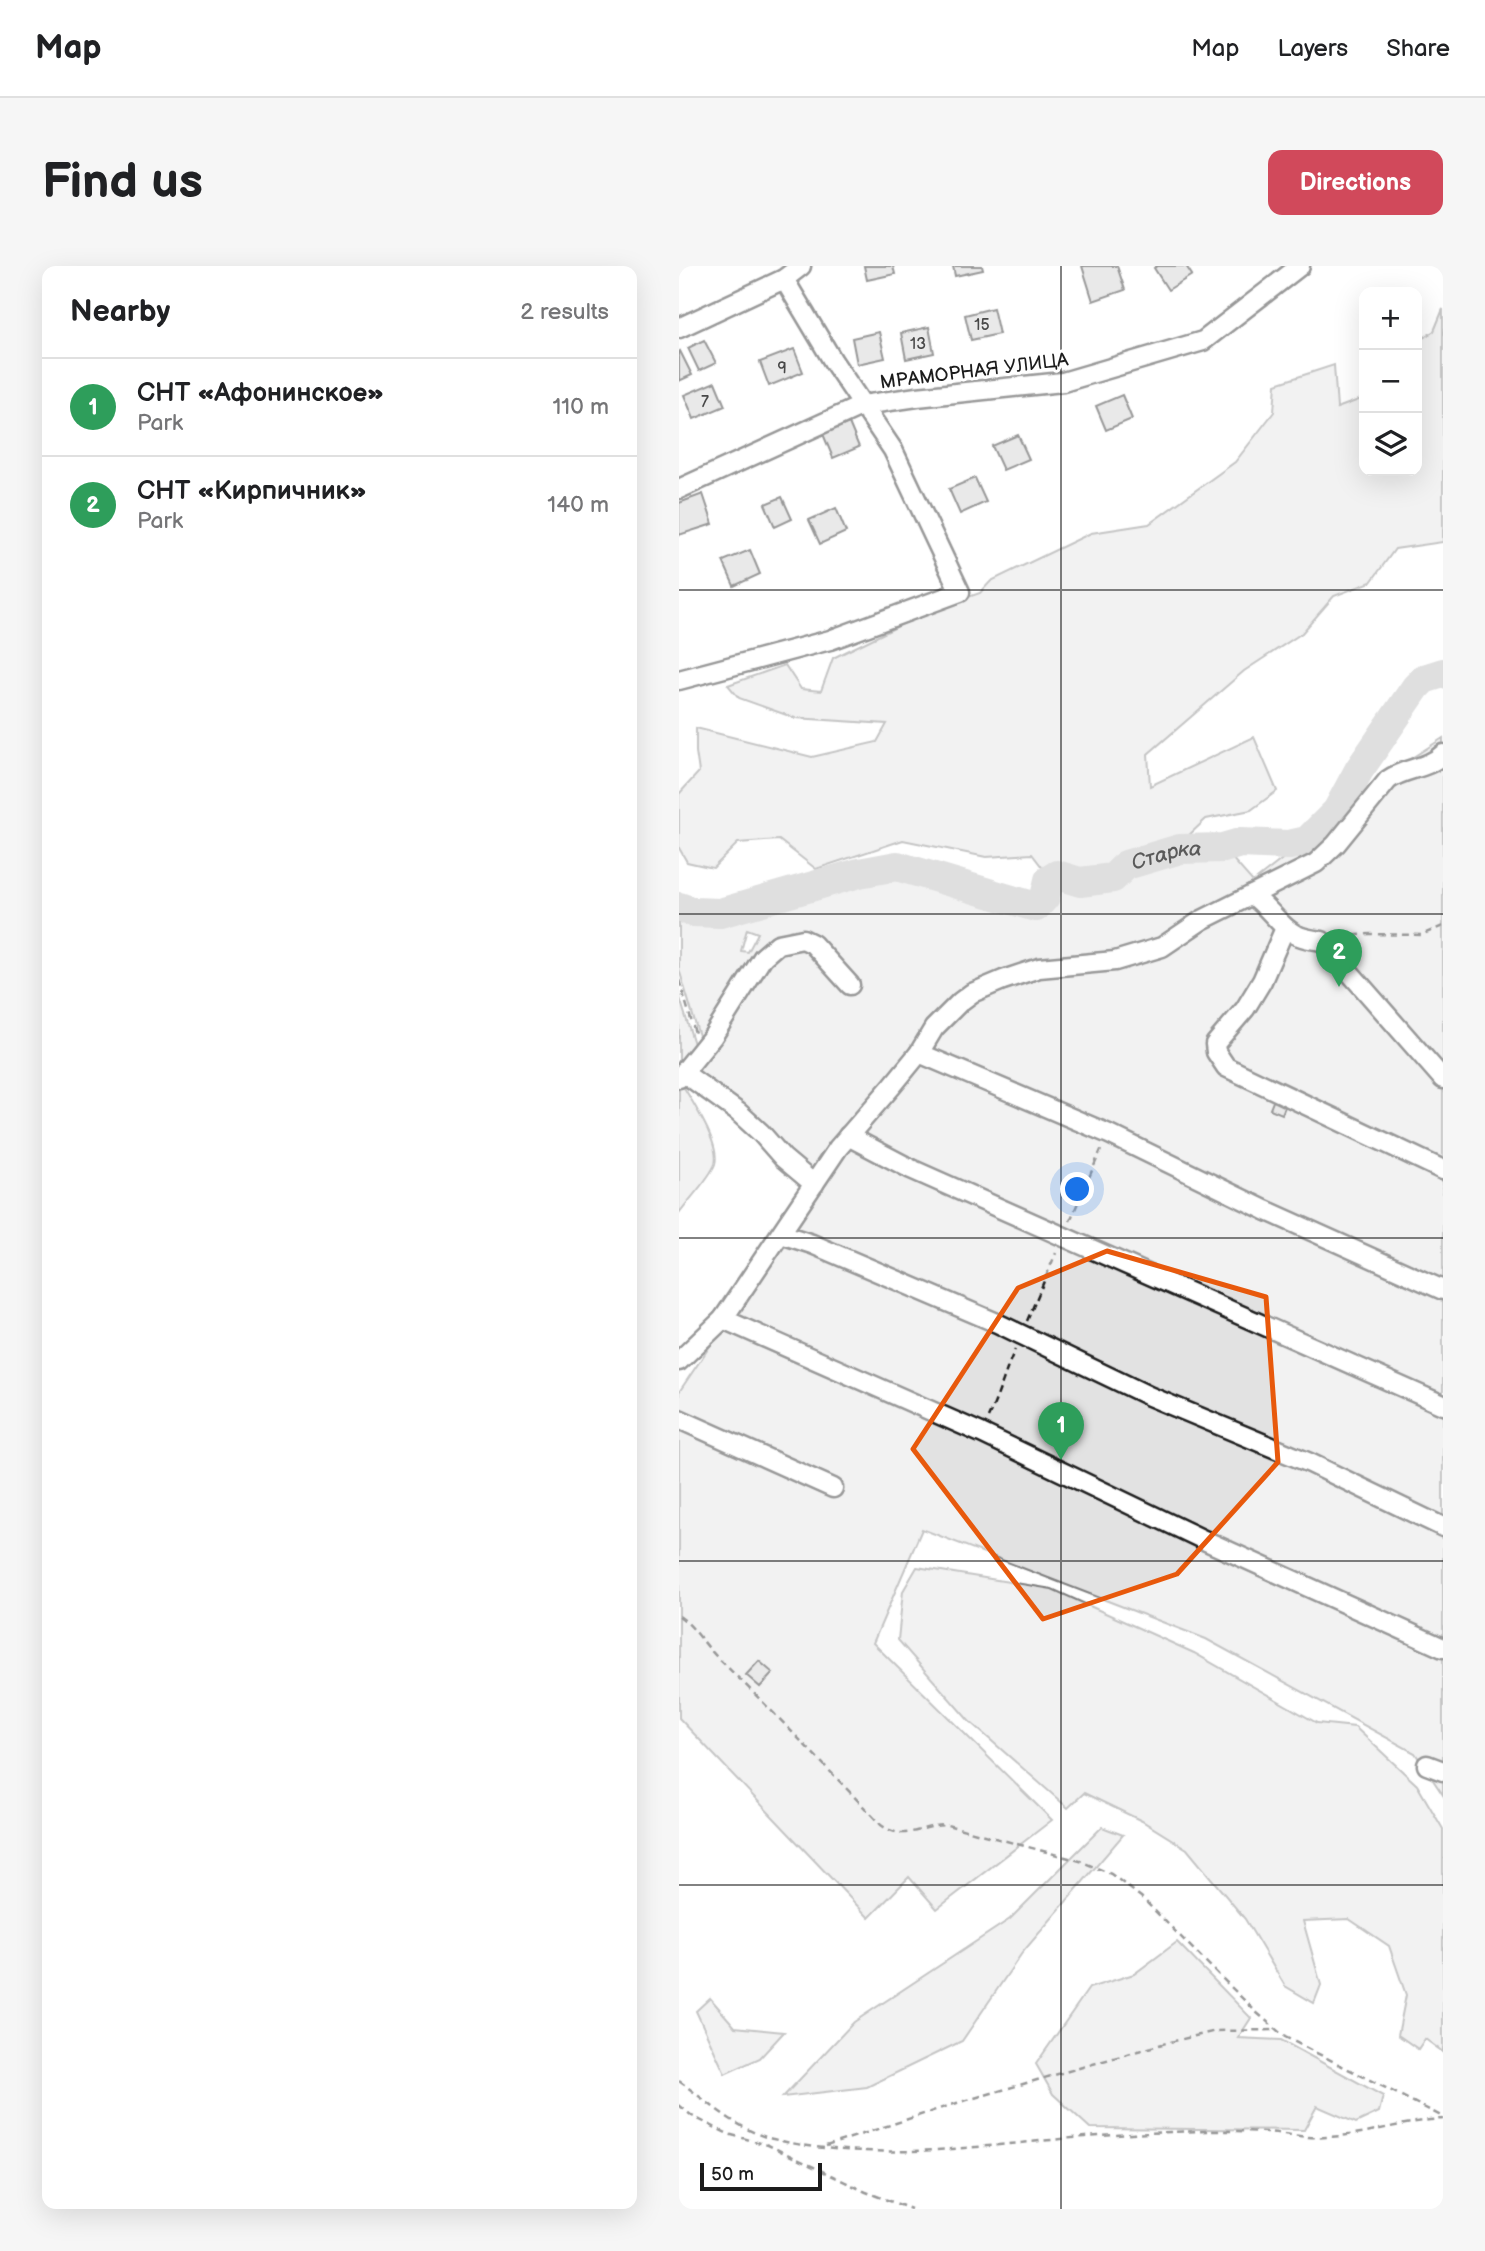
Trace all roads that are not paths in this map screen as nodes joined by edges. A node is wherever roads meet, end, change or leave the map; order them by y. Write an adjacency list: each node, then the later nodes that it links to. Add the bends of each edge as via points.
1 (801, 266): 3 (street)
2 (1300, 266): 5 (street, МРАМОРНАЯ УЛИЦА, via 1203,341 1063,382)
3 (784, 279): 4 (street); 5 (street)
4 (679, 328)
5 (863, 405): 6 (street, МРАМОРНАЯ УЛИЦА); 7 (street, via 893,450 960,592 830,640)
6 (679, 489)
7 (679, 680)
8 (1443, 754): 9 (street, via 1429,765 1393,775 1316,863)
9 (1252, 895): 10 (street); 12 (street, via 1153,951 1115,961 1039,968 972,993 941,1021)
10 (1285, 928): 14 (street, via 1322,941); 16 (street, via 1245,1009 1215,1044 1219,1058 1226,1067)
11 (850, 985): 13 (street, via 813,944 803,939 778,944 763,957)
12 (919, 1053): 15 (street); 19 (street, via 1109,1134)
13 (682, 1075): 17 (street, via 738,1112)
14 (1443, 1079)
15 (848, 1136): 17 (street); 22 (street, via 911,1169)
16 (1443, 1170)
17 (814, 1184): 18 (street)
18 (781, 1234): 20 (street); 25 (street, via 1021,1335)
19 (1443, 1290)
20 (723, 1319): 21 (street); 26 (street, via 981,1433)
21 (679, 1361)
22 (1443, 1405)
23 (679, 1419): 24 (street)
24 (833, 1488)
25 (1443, 1527)
26 (1443, 1648)

